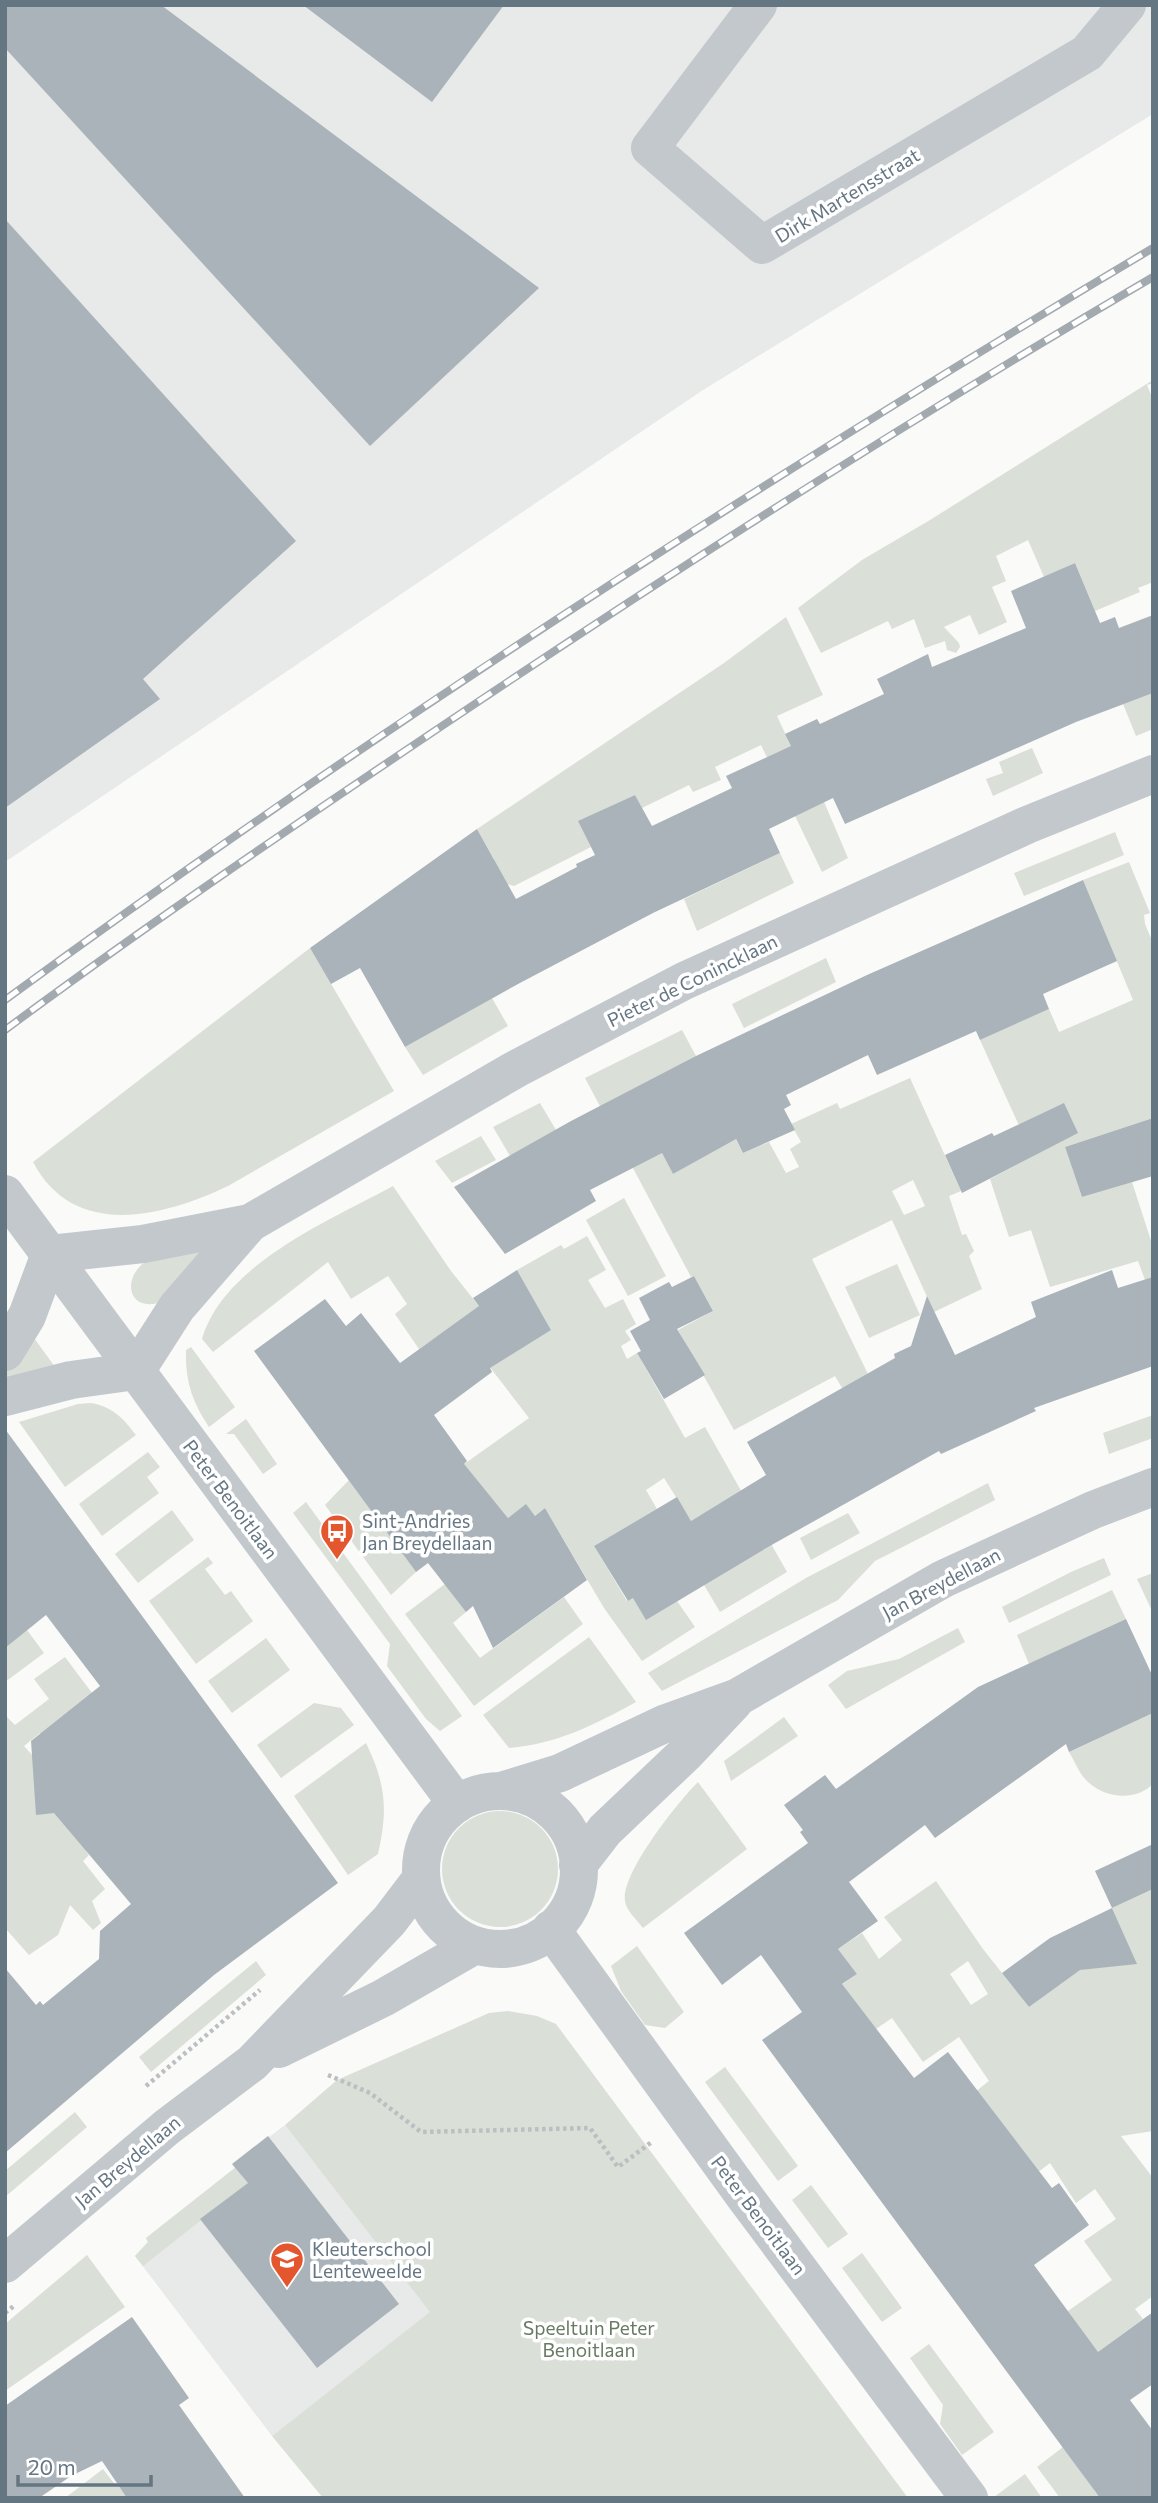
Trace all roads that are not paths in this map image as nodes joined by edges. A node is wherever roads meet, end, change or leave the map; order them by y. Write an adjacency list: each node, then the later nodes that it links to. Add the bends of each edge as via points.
1 (758, 5): 2 (street, Dirk Martensstraat, via 650,148 762,245 1087,53)
2 (1127, 5)
3 (1153, 774): 5 (street, Pieter de Conincklaan, via 1015,830 684,981 516,1069)
4 (5, 1194): 6 (street, Peter Benoitlaan)
5 (250, 1223): 6 (street, Pieter de Conincklaan, via 143,1244); 8 (street, Pieter de Conincklaan, via 177,1307)
6 (50, 1254): 7 (street, via 27,1316); 8 (street, Peter Benoitlaan)
7 (5, 1352)
8 (136, 1371): 9 (street); 13 (street, Peter Benoitlaan)
9 (5, 1396)
10 (1153, 1487): 11 (street, Jan Breydellaan, via 943,1579)
11 (738, 1697): 12 (street, Jan Breydellaan, via 666,1723 560,1773); 14 (street, Jan Breydellaan, via 605,1830)
12 (501, 1791): 13 (street); 14 (street, via 527,1797 553,1812 572,1838)
13 (457, 1804): 15 (street, via 429,1835)
14 (578, 1865): 16 (street, via 576,1892)
15 (421, 1879): 17 (street, via 429,1906 440,1922 456,1937); 18 (street, Jan Breydellaan, via 389,1921)
16 (551, 1930): 17 (street, via 516,1947); 20 (street, Peter Benoitlaan)
17 (475, 1945): 18 (street, Jan Breydellaan, via 383,1998)
18 (252, 2063): 19 (street, Jan Breydellaan, via 167,2127)
19 (5, 2263)
20 (969, 2498)

